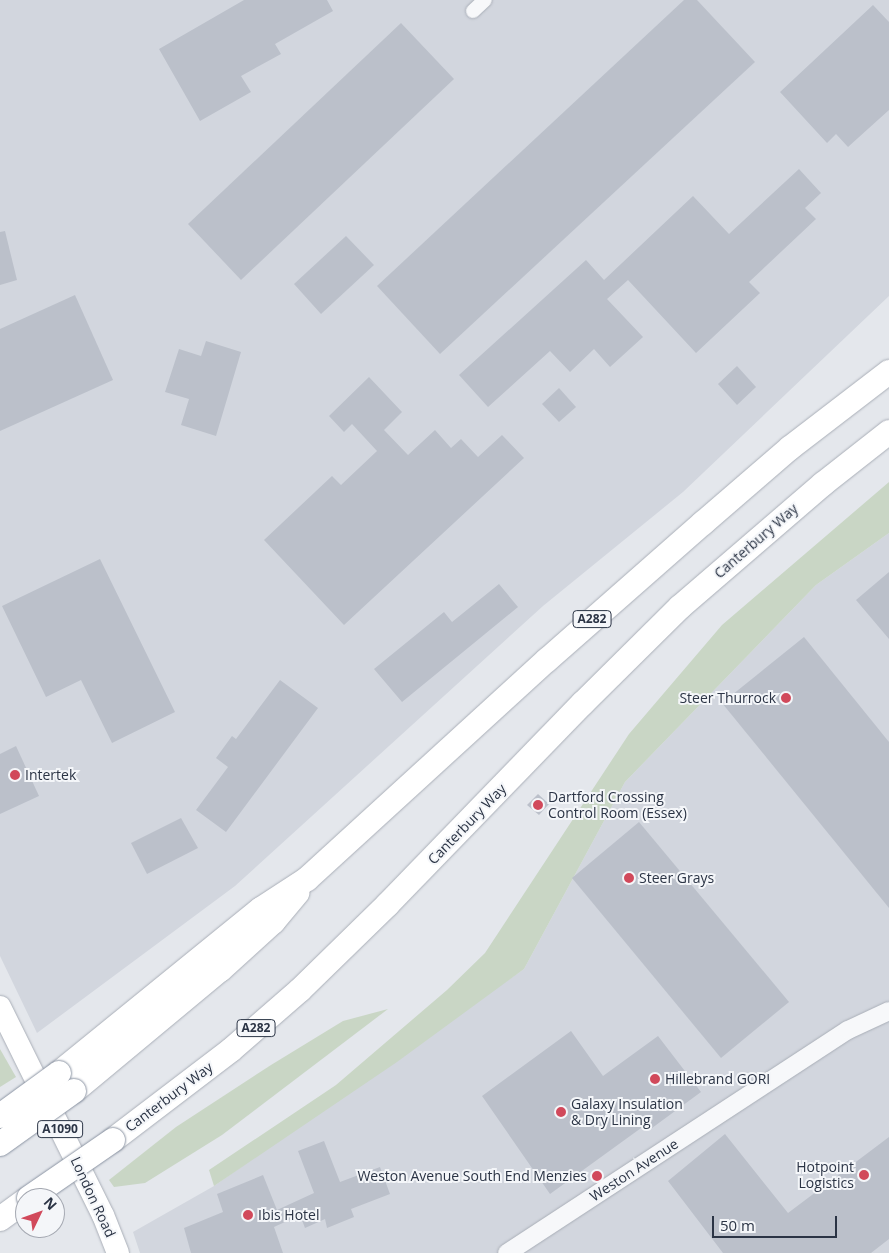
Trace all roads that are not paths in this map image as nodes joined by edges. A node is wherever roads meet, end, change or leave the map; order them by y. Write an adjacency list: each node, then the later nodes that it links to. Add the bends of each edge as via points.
1 (485, 0): 2 (street)
2 (473, 12)
3 (889, 372): 5 (highway, A282, via 790,448 688,536)
4 (889, 432): 10 (highway, Canterbury Way / A282, bridge, via 822,484 680,608 300,990 231,1050)
5 (307, 879): 8 (highway, A282, bridge, via 261,909 59,1073); 9 (highway, A282, bridge, via 273,922 233,958 74,1091)
6 (0, 1007): 13 (main road, London Road / A1090, via 103,1215)
7 (889, 1012): 14 (street, Weston Avenue, via 848,1030)
8 (0, 1116)
9 (0, 1144)
10 (44, 1188)
11 (15, 1208): 12 (highway)
12 (0, 1218)
13 (118, 1253)
14 (507, 1253)

